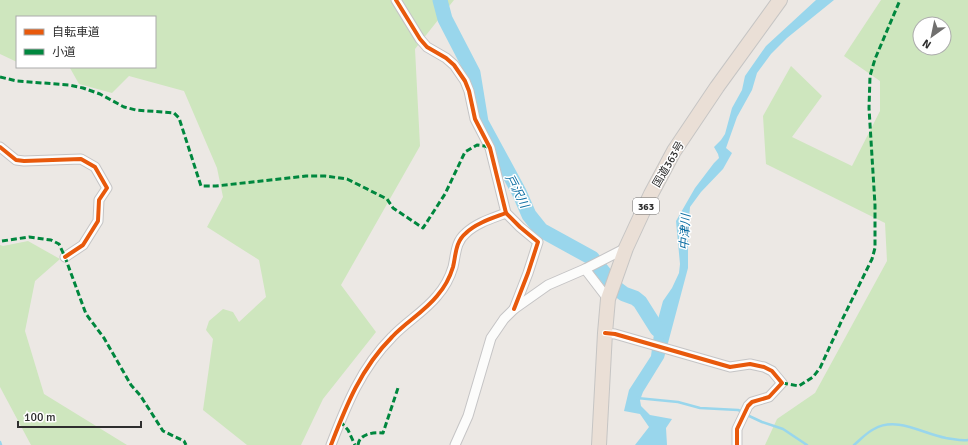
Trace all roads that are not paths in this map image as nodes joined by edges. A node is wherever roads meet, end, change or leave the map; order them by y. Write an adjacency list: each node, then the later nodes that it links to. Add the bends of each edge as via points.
1 (396, 0): 4 (street, via 420,39 454,65 465,81 475,119 490,148)
2 (780, 0): 5 (highway, 国道363号 / 363, via 674,151)
3 (0, 147): 6 (street, via 16,160 81,159 95,167 107,188 99,200 98,221 83,245)
4 (506, 212): 9 (street, via 520,228 538,242); 11 (street, via 475,227 459,241 447,282 438,296 402,326 372,358 350,397)
5 (626, 248): 7 (street); 8 (highway, 国道363号 / 363)
6 (65, 257)
7 (584, 270): 8 (street); 9 (street, via 548,285)
8 (608, 299): 10 (highway, 国道363号 / 363)
9 (514, 309): 12 (street, via 491,338 468,416)
10 (610, 333): 13 (highway, 国道363号 / 363); 14 (street, via 730,367 750,364 772,371 782,383 769,397 752,402 748,406 737,429)
11 (331, 445)
12 (456, 445)
13 (599, 445)
14 (736, 445)

